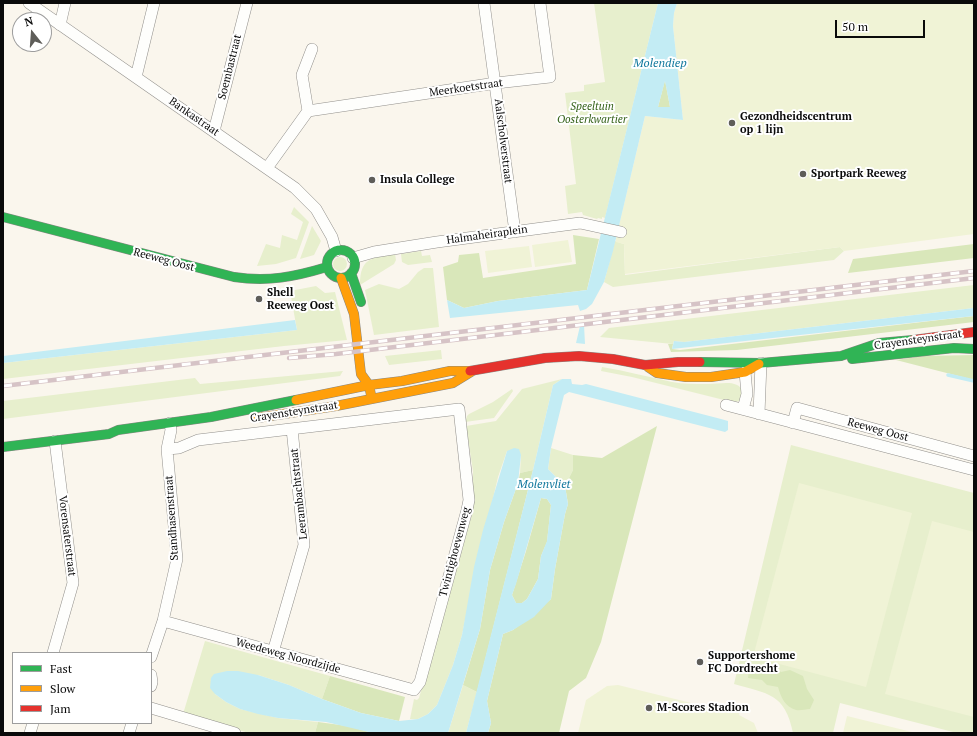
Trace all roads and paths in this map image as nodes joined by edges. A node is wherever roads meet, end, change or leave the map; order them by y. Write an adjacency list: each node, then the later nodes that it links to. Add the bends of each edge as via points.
1 (29, 3): 7 (street, Bankastraat)
2 (65, 3): 7 (street)
3 (154, 3): 9 (street)
4 (247, 3): 12 (street, Soembastraat)
5 (484, 3): 10 (street, Aalscholverstraat)
6 (540, 3): 10 (street, Meerkoetstraat, via 550,77)
7 (60, 25): 9 (street, Bankastraat)
8 (312, 49): 11 (street, via 302,75)
9 (136, 77): 12 (street, Bankastraat)
10 (496, 83): 11 (street, Meerkoetstraat); 15 (street, Aalscholverstraat)
11 (308, 111): 13 (street)
12 (214, 131): 13 (street, Bankastraat)
13 (267, 168): 17 (street, Bankastraat, via 295,188 316,210 332,237)
14 (3, 217): 19 (main road, Reeweg Oost, via 241,280 265,281 285,278)
15 (515, 232): 16 (street, Halmaheiraplein, via 580,223); 18 (street, Halmaheiraplein, via 374,252)
16 (621, 232)
17 (336, 251): 18 (main road, via 344,251); 19 (main road, via 330,255)
18 (353, 258): 20 (main road)
19 (327, 267): 21 (main road, via 330,274)
20 (352, 273): 21 (main road); 22 (main road)
21 (341, 278): 31 (main road, via 354,314 361,374)
22 (364, 309)
23 (974, 332): 25 (main road, Crayensteynstraat, via 879,343)
24 (974, 349): 25 (main road, Crayensteynstraat, via 954,348 853,359)
25 (841, 356): 26 (main road, Crayensteynstraat)
26 (761, 363): 27 (main road, Crayensteynstraat, via 678,362); 29 (main road, Crayensteynstraat); 36 (street)
27 (645, 365): 28 (main road, Crayensteynstraat, via 579,356 545,358); 29 (main road, Crayensteynstraat, via 657,373 686,377 711,377)
28 (475, 371): 31 (main road, Crayensteynstraat, via 450,371); 32 (main road, Crayensteynstraat, via 453,382)
29 (745, 372): 35 (street, via 747,394)
30 (372, 374): 31 (main road)
31 (369, 385): 32 (main road); 40 (main road, Crayensteynstraat)
32 (372, 399): 37 (main road, Crayensteynstraat)
33 (726, 405): 35 (street, Reeweg Oost)
34 (459, 409): 41 (street, Crayensteynstraat); 51 (street, Twintighoevenweg, via 468,504 420,682)
35 (743, 409): 36 (street, Reeweg Oost)
36 (759, 414): 39 (street, Reeweg Oost)
37 (250, 420)
38 (226, 423): 40 (main road, Crayensteynstraat, via 188,429)
39 (794, 423): 45 (street, Reeweg Oost, via 797,408); 46 (street, Reeweg Oost)
40 (170, 427): 42 (main road, Crayensteynstraat, via 118,430 109,434); 44 (street, Standhasenstraat)
41 (292, 429): 44 (street, Crayensteynstraat, via 198,440 179,448); 49 (street, Leerambachtstraat, via 304,545)
42 (55, 441): 43 (main road, Crayensteynstraat); 48 (street, Vorensaterstraat, via 72,584)
43 (3, 447)
44 (166, 449): 47 (street, Standhasenstraat, via 178,558)
45 (974, 456)
46 (974, 470)
47 (163, 621): 49 (street, Weedeweg Noordzijde); 50 (street, Standhasenstraat)
48 (53, 652)
49 (273, 652): 51 (street, Weedeweg Noordzijde)
50 (152, 654)
51 (414, 690)
52 (152, 708): 53 (street)
53 (236, 733)

